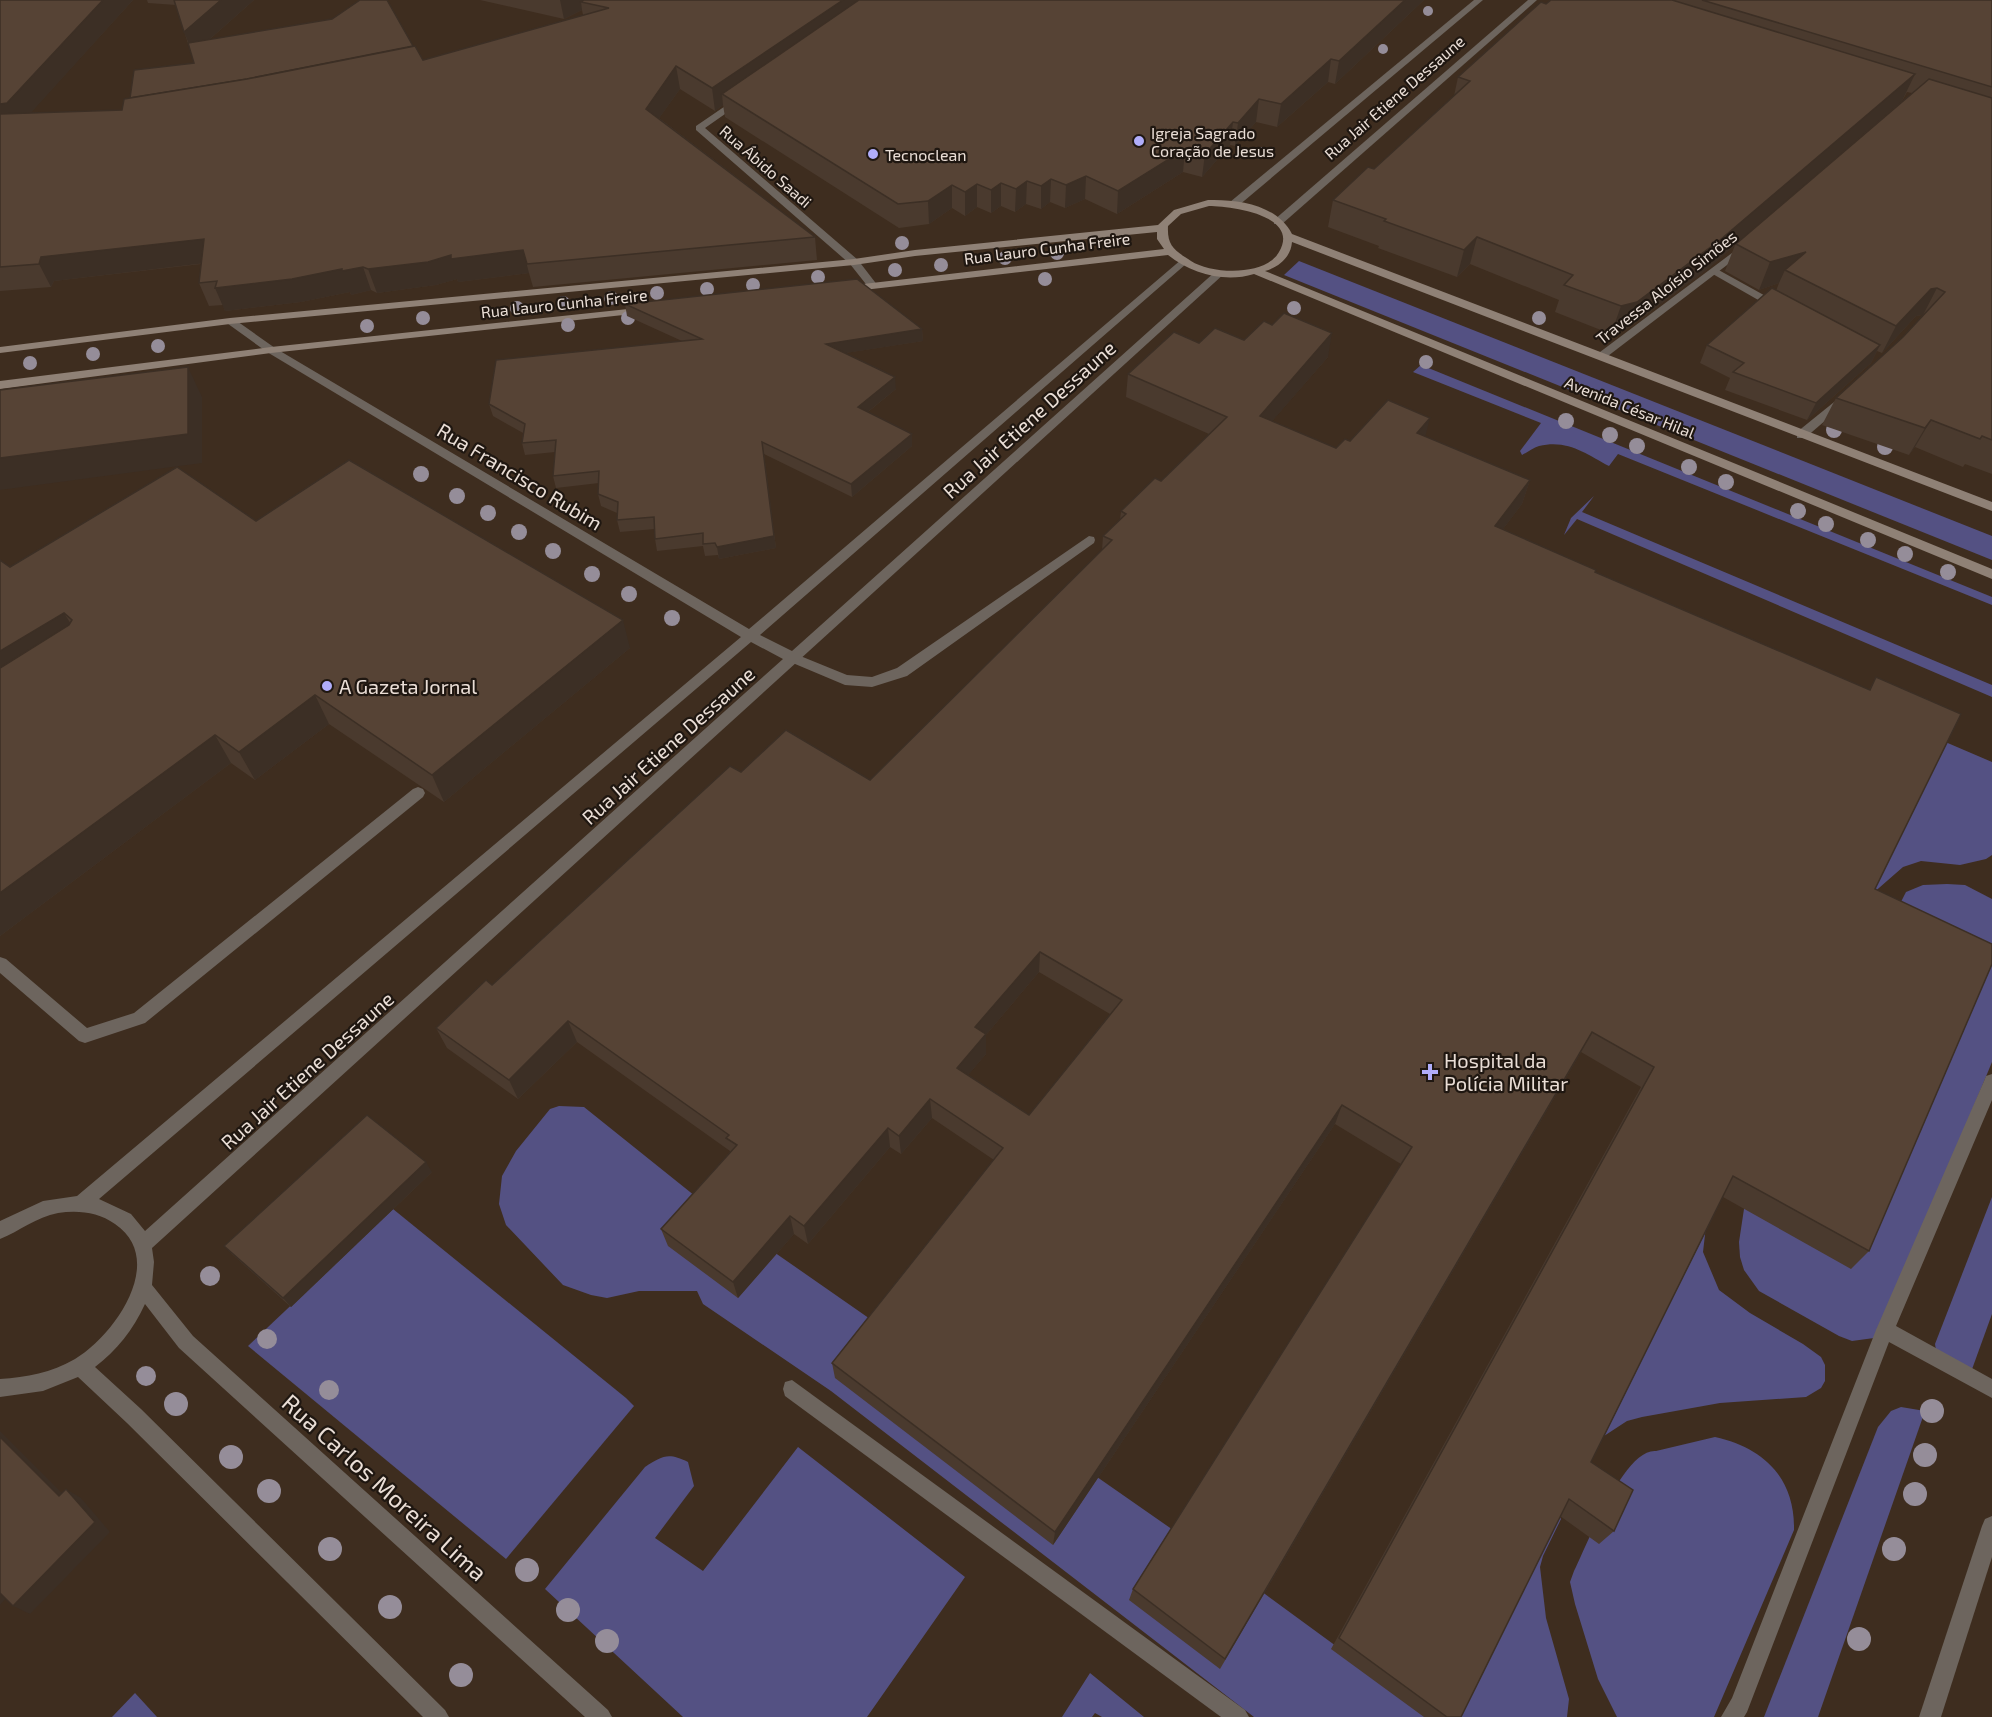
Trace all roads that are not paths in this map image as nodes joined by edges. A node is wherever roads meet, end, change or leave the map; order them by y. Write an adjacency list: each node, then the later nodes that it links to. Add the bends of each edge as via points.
1 (1479, 0): 4 (street, Rua Jair Etiene Dessaune)
2 (1533, 0): 5 (street, Rua Jair Etiene Dessaune)
3 (747, 95): 10 (street, Rua Ábido Saadi, via 699,128)
4 (1234, 204): 5 (street, via 1259,210); 6 (street, via 1208,203 1185,208)
5 (1278, 222): 7 (street)
6 (1163, 228): 9 (street, via 1163,243); 10 (street, Rua Lauro Cunha Freire)
7 (1287, 236): 12 (street, via 1284,254); 22 (street, Avenida César Hilal)
8 (1751, 240): 13 (street, Travessa Aloísio Simões)
9 (1168, 252): 11 (street); 15 (street, Rua Lauro Cunha Freire)
10 (854, 262): 15 (street, Rua Ábido Saadi); 19 (street, Rua Lauro Cunha Freire)
11 (1182, 262): 14 (street); 29 (street, Rua Jair Etiene Dessaune)
12 (1256, 271): 14 (street); 28 (street, Avenida César Hilal)
13 (1715, 272): 18 (street); 22 (street, Travessa Aloísio Simões)
14 (1220, 273): 30 (street, Rua Jair Etiene Dessaune)
15 (873, 286): 16 (street, Rua Lauro Cunha Freire)
16 (831, 291)
17 (658, 309): 21 (street, Rua Lauro Cunha Freire)
18 (1785, 310)
19 (230, 321): 20 (street, Rua Lauro Cunha Freire); 21 (street, Rua Francisco Rubim)
20 (0, 350)
21 (271, 351): 23 (street, Rua Lauro Cunha Freire); 29 (street, Rua Francisco Rubim)
22 (1600, 357): 25 (street, Avenida César Hilal)
23 (0, 385)
24 (1850, 392): 25 (street)
25 (1801, 435): 26 (street, Avenida César Hilal)
26 (1992, 507)
27 (1089, 540): 30 (street, Rua Francisco Rubim, via 902,672 872,682 845,680)
28 (1992, 574)
29 (750, 636): 30 (street, Rua Francisco Rubim); 34 (street, Rua Jair Etiene Dessaune)
30 (793, 658): 36 (street, Rua Jair Etiene Dessaune)
31 (418, 793): 32 (street, via 133,1021 85,1036)
32 (0, 964)
33 (1992, 1081): 38 (street)
34 (80, 1204): 35 (street, via 37,1211); 36 (street, via 97,1206 125,1220)
35 (0, 1231)
36 (142, 1245): 37 (street)
37 (143, 1288): 39 (street, via 127,1322); 45 (street, Rua Carlos Moreira Lima, via 186,1342)
38 (1885, 1330): 42 (street); 47 (street, via 1740,1705)
39 (80, 1366): 40 (street, via 40,1384); 44 (street)
40 (0, 1388)
41 (792, 1389): 46 (street)
42 (1992, 1389)
43 (1992, 1526): 48 (street)
44 (438, 1717)
45 (601, 1717)
46 (1238, 1717)
47 (1732, 1717)
48 (1930, 1717)

